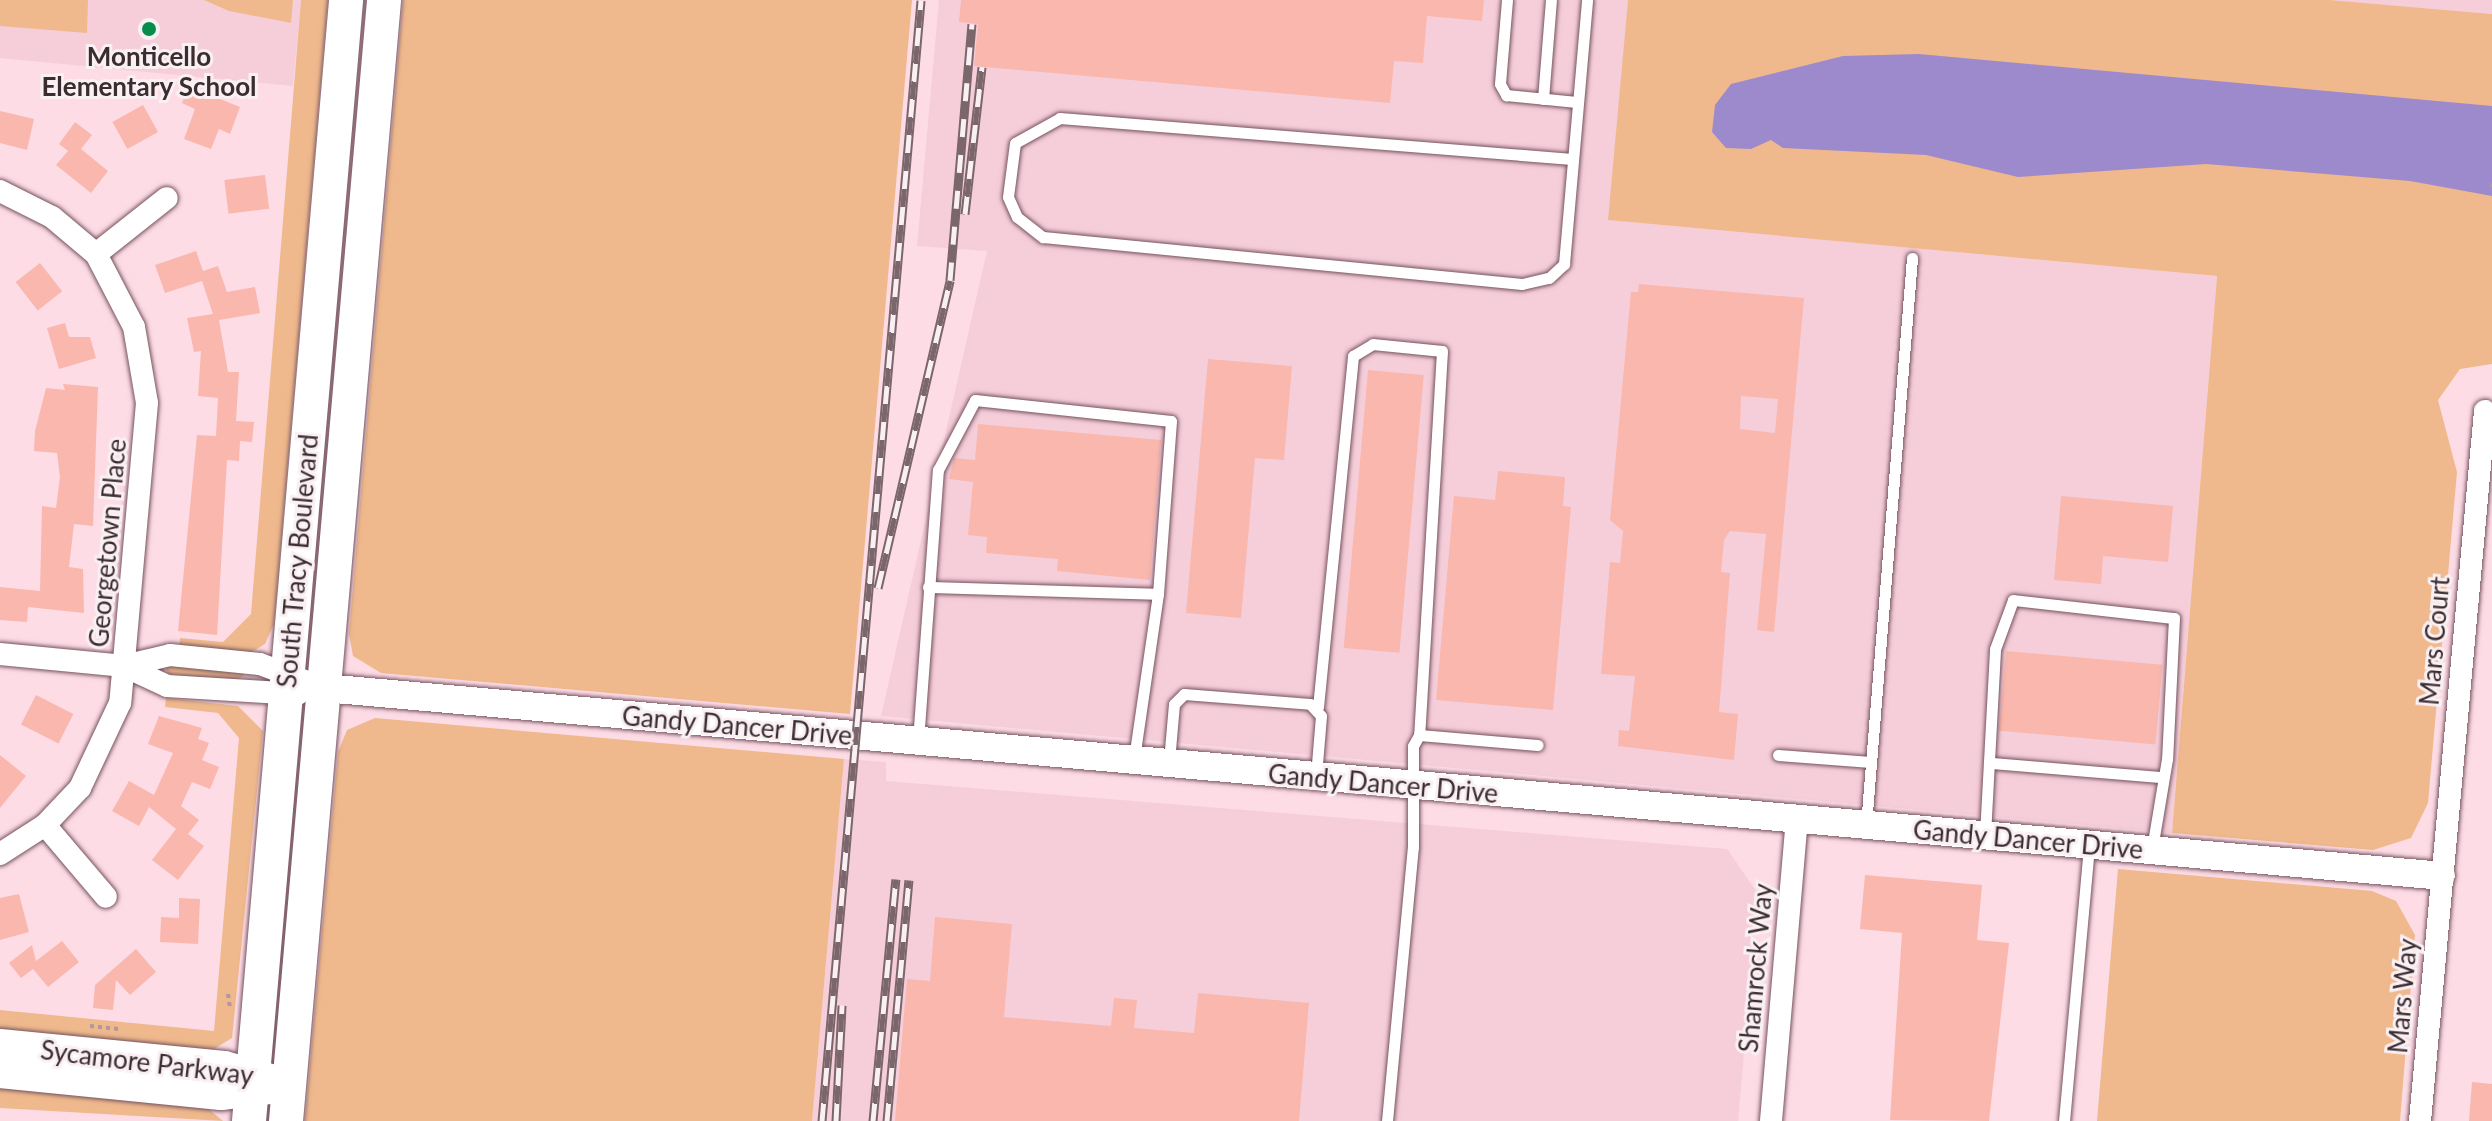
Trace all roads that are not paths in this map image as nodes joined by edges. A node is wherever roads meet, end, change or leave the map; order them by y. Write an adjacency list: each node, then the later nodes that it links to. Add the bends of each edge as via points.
1 (346, 0): 18 (main road, South Tracy Boulevard)
2 (384, 0): 19 (main road, South Tracy Boulevard)
3 (1507, 0): 6 (lane, via 1500,84 1506,95)
4 (1551, 0): 6 (lane)
5 (1587, 0): 7 (lane)
6 (1543, 99): 7 (lane)
7 (1577, 102): 8 (lane)
8 (1572, 159): 8 (lane, via 1060,118 1015,143 1008,197 1017,217 1043,237 1522,284 1549,278 1564,264)
9 (0, 191): 11 (street, via 52,217)
10 (167, 198): 11 (street)
11 (96, 254): 17 (street, Georgetown Place, via 134,327 147,403)
12 (1912, 258): 26 (lane)
13 (2485, 411): 39 (street, Mars Court)
14 (928, 587): 15 (lane); 15 (lane, via 938,470 975,400 1171,421); 22 (lane)
15 (1158, 594): 25 (lane)
16 (0, 654): 17 (street)
17 (124, 666): 18 (street, via 167,686); 18 (street, via 170,655); 33 (street, Georgetown Place, via 104,745 80,788)
18 (287, 683): 19 (street); 44 (main road, South Tracy Boulevard)
19 (324, 688): 22 (street, Gandy Dancer Drive); 43 (main road, South Tracy Boulevard)
20 (1318, 707): 21 (lane, via 1353,356 1373,344 1442,351); 28 (lane, via 1184,694 1174,704); 30 (lane)
21 (1419, 735): 23 (lane); 31 (lane)
22 (918, 741): 25 (street, Gandy Dancer Drive)
23 (1538, 745)
24 (1778, 755): 26 (lane)
25 (1134, 762): 28 (street, Gandy Dancer Drive)
26 (1871, 762): 34 (lane)
27 (1992, 763): 29 (lane); 29 (lane, via 1995,649 2013,600 2174,618 2167,759); 35 (lane)
28 (1169, 765): 30 (street, Gandy Dancer Drive)
29 (2159, 777): 37 (lane)
30 (1316, 778): 31 (street, Gandy Dancer Drive)
31 (1410, 786): 32 (street, Gandy Dancer Drive); 46 (lane, via 1413,847)
32 (1797, 820): 34 (street, Gandy Dancer Drive); 47 (street, Shamrock Way)
33 (45, 825): 38 (street, Georgetown Place); 40 (street)
34 (1866, 826): 35 (street, Gandy Dancer Drive)
35 (1985, 836): 36 (street, Gandy Dancer Drive)
36 (2089, 845): 37 (street, Gandy Dancer Drive); 48 (lane)
37 (2152, 851): 39 (street, Gandy Dancer Drive)
38 (0, 854)
39 (2441, 876): 49 (street, Mars Way)
40 (106, 897)
41 (0, 1045): 44 (main road, Sycamore Parkway)
42 (0, 1072): 44 (main road, Sycamore Parkway)
43 (289, 1085): 44 (main road, Sycamore Parkway); 45 (main road, South Tracy Boulevard)
44 (251, 1096)
45 (286, 1121)
46 (1387, 1121)
47 (1771, 1121)
48 (2064, 1121)
49 (2420, 1121)

